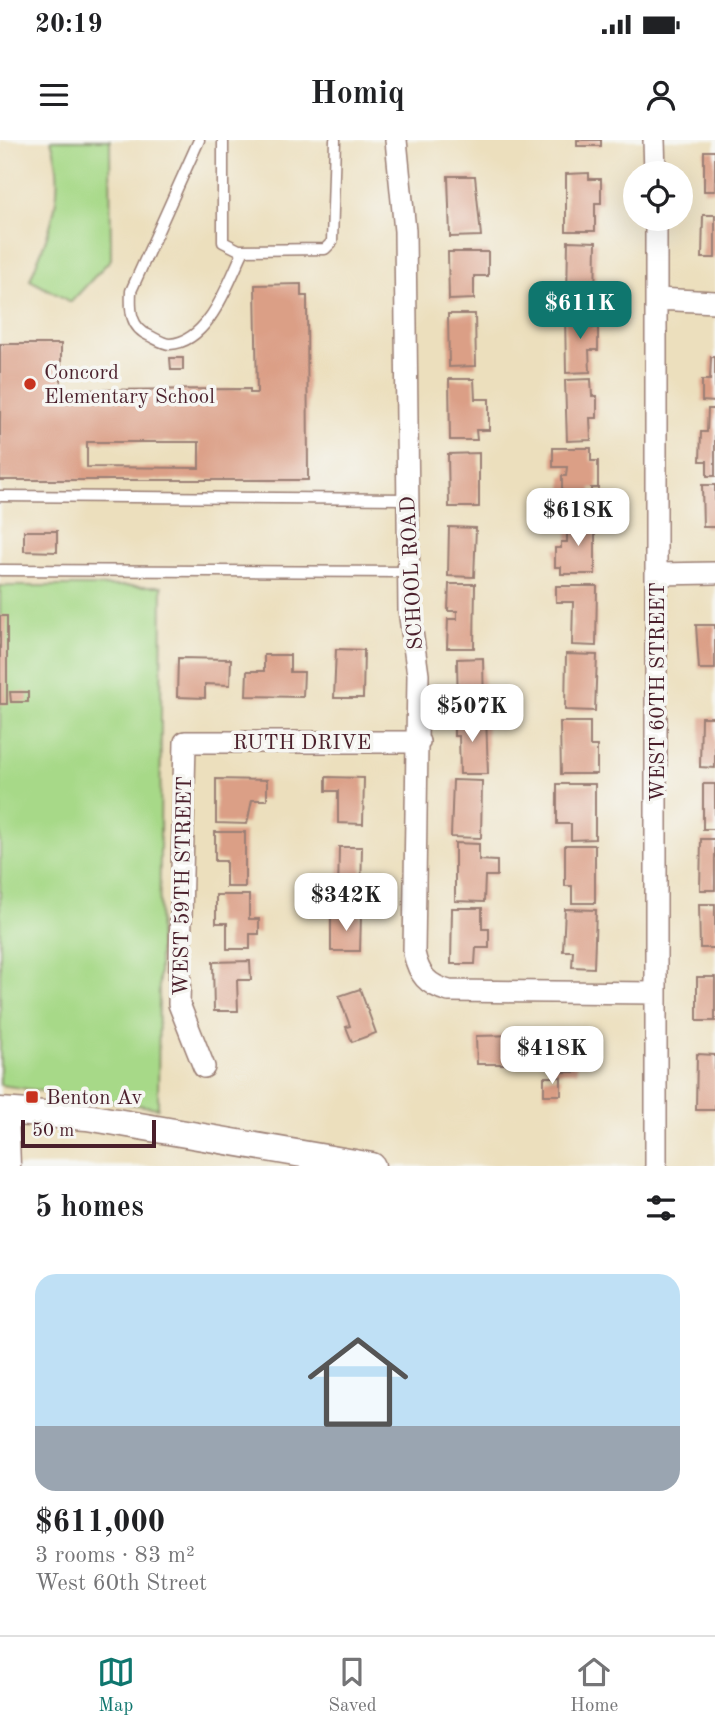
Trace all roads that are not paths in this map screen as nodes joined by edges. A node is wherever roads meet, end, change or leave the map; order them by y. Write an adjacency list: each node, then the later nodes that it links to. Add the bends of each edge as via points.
1 (199, 140): 8 (lane, via 131,291 135,326 168,344 190,339 209,319)
2 (223, 140): 8 (lane, via 223,242)
3 (335, 140): 8 (lane, via 332,242 325,248)
4 (396, 140): 12 (street, SCHOOL ROAD, via 405,231)
5 (654, 140): 6 (street)
6 (655, 161)
7 (656, 231): 9 (street, WEST 60TH STREET)
8 (244, 250)
9 (657, 299): 10 (street); 16 (street, WEST 60TH STREET)
10 (715, 302)
11 (0, 496): 12 (lane)
12 (407, 499): 14 (street, SCHOOL ROAD)
13 (0, 570): 14 (lane)
14 (408, 572): 18 (street, SCHOOL ROAD)
15 (715, 573): 16 (street)
16 (657, 574): 19 (street, WEST 60TH STREET)
17 (185, 741): 18 (street, RUTH DRIVE); 20 (street, WEST 59TH STREET, via 179,1004)
18 (419, 741): 19 (street, SCHOOL ROAD, via 414,953 424,979 449,991)
19 (656, 993): 24 (street, WEST 60TH STREET)
20 (204, 1067)
21 (2, 1112): 22 (street); 23 (street, via 87,1117)
22 (7, 1158)
23 (372, 1166)
24 (656, 1166)

